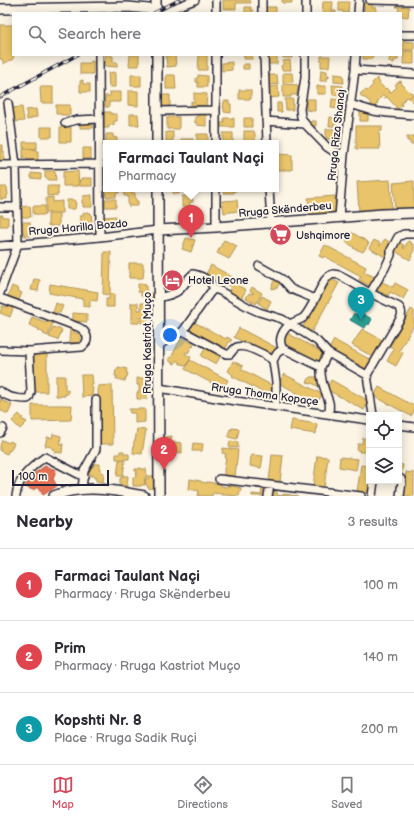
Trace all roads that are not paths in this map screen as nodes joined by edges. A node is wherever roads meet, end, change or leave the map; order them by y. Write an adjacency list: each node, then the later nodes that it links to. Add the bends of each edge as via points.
1 (156, 0): 10 (street)
2 (195, 0): 10 (street)
3 (216, 0): 11 (street)
4 (262, 0): 12 (street)
5 (306, 0): 13 (street)
6 (359, 0): 14 (street)
7 (370, 0): 8 (street)
8 (414, 1)
9 (0, 9): 10 (street, via 128,7)
10 (156, 12)
11 (216, 12)
12 (262, 12)
13 (306, 12)
14 (358, 12)
15 (402, 35): 16 (street)
16 (414, 35)
17 (99, 56): 30 (street)
18 (157, 56): 28 (street)
19 (216, 56): 27 (street)
20 (264, 56): 31 (street)
21 (305, 56): 33 (street, via 305,78 300,109)
22 (356, 56): 23 (street, Rruga Riza Shanaj)
23 (355, 70): 24 (street); 26 (street, Rruga Riza Shanaj)
24 (414, 74)
25 (8, 103): 40 (street)
26 (350, 104): 29 (street, via 373,111); 37 (street, Rruga Riza Shanaj)
27 (216, 110): 28 (street); 35 (street)
28 (157, 111): 34 (street)
29 (414, 115)
30 (99, 119): 32 (street); 38 (street)
31 (266, 121): 33 (street); 36 (street)
32 (65, 123)
33 (305, 124): 37 (street, via 327,147)
34 (157, 140)
35 (216, 140)
36 (267, 140)
37 (344, 155): 47 (street, Rruga Riza Shanaj)
38 (100, 164): 40 (street); 52 (street)
39 (0, 165): 40 (street)
40 (16, 165): 45 (street)
41 (158, 192): 50 (street, Rruga Kastriot Muço)
42 (216, 192): 49 (street)
43 (269, 192): 48 (street)
44 (0, 207): 45 (street)
45 (16, 207): 53 (street)
46 (414, 213): 47 (street, Rruga Skënderbeu)
47 (339, 217): 48 (street, Rruga Skënderbeu)
48 (271, 223): 49 (street, Rruga Skënderbeu)
49 (216, 227): 50 (street, Rruga Skënderbeu)
50 (158, 230): 52 (street, Rruga Harilla Bozdo); 60 (street, Rruga Kastriot Muço)
51 (414, 234): 58 (street, via 404,234 398,238)
52 (100, 237): 53 (street, Rruga Harilla Bozdo)
53 (18, 244): 54 (street, Rruga Harilla Bozdo); 57 (street)
54 (0, 246)
55 (259, 266): 61 (street, via 282,279 291,288)
56 (214, 289): 60 (street, via 208,280 193,274 177,292); 62 (street, via 250,308); 63 (street)
57 (0, 293)
58 (370, 293): 61 (street, via 333,274 325,280); 71 (street, via 399,307 402,313)
59 (0, 298): 67 (street, via 78,327 86,334 86,342 82,347)
60 (158, 298): 64 (street, Rruga Kastriot Muço)
61 (315, 299): 62 (street, via 303,318)
62 (291, 324): 65 (street, via 280,338); 68 (street, via 317,341)
63 (183, 331): 64 (street); 69 (street, via 226,354 243,347)
64 (159, 345): 72 (street, Rruga Kastriot Muço)
65 (282, 349): 69 (street); 70 (street)
66 (0, 350): 67 (street)
67 (29, 351): 73 (street, via 29,398 10,396)
68 (328, 352): 70 (street); 71 (street)
69 (273, 361): 75 (street)
70 (321, 367): 77 (street)
71 (367, 375): 76 (street)
72 (159, 388): 75 (street, Rruga Thoma Kopaçe); 91 (street, Rruga Kastriot Muço)
73 (0, 391)
74 (96, 400): 81 (street, via 96,449 84,471)
75 (276, 407): 77 (street, Rruga Thoma Kopaçe)
76 (373, 412)
77 (329, 414): 78 (street, Rruga Thoma Kopaçe)
78 (366, 420)
79 (402, 425): 80 (street)
80 (414, 427)
81 (84, 477): 86 (street); 88 (street, via 45,457 26,473 19,484)
82 (219, 479): 85 (street)
83 (374, 484): 94 (street)
84 (402, 484): 95 (street)
85 (270, 485): 87 (street); 92 (street)
86 (82, 489): 89 (street); 90 (street, via 112,490)
87 (349, 495): 93 (street)
88 (16, 496)
89 (54, 496)
90 (144, 496)
91 (159, 496)
92 (268, 496)
93 (361, 496)
94 (372, 496)
95 (400, 496)

